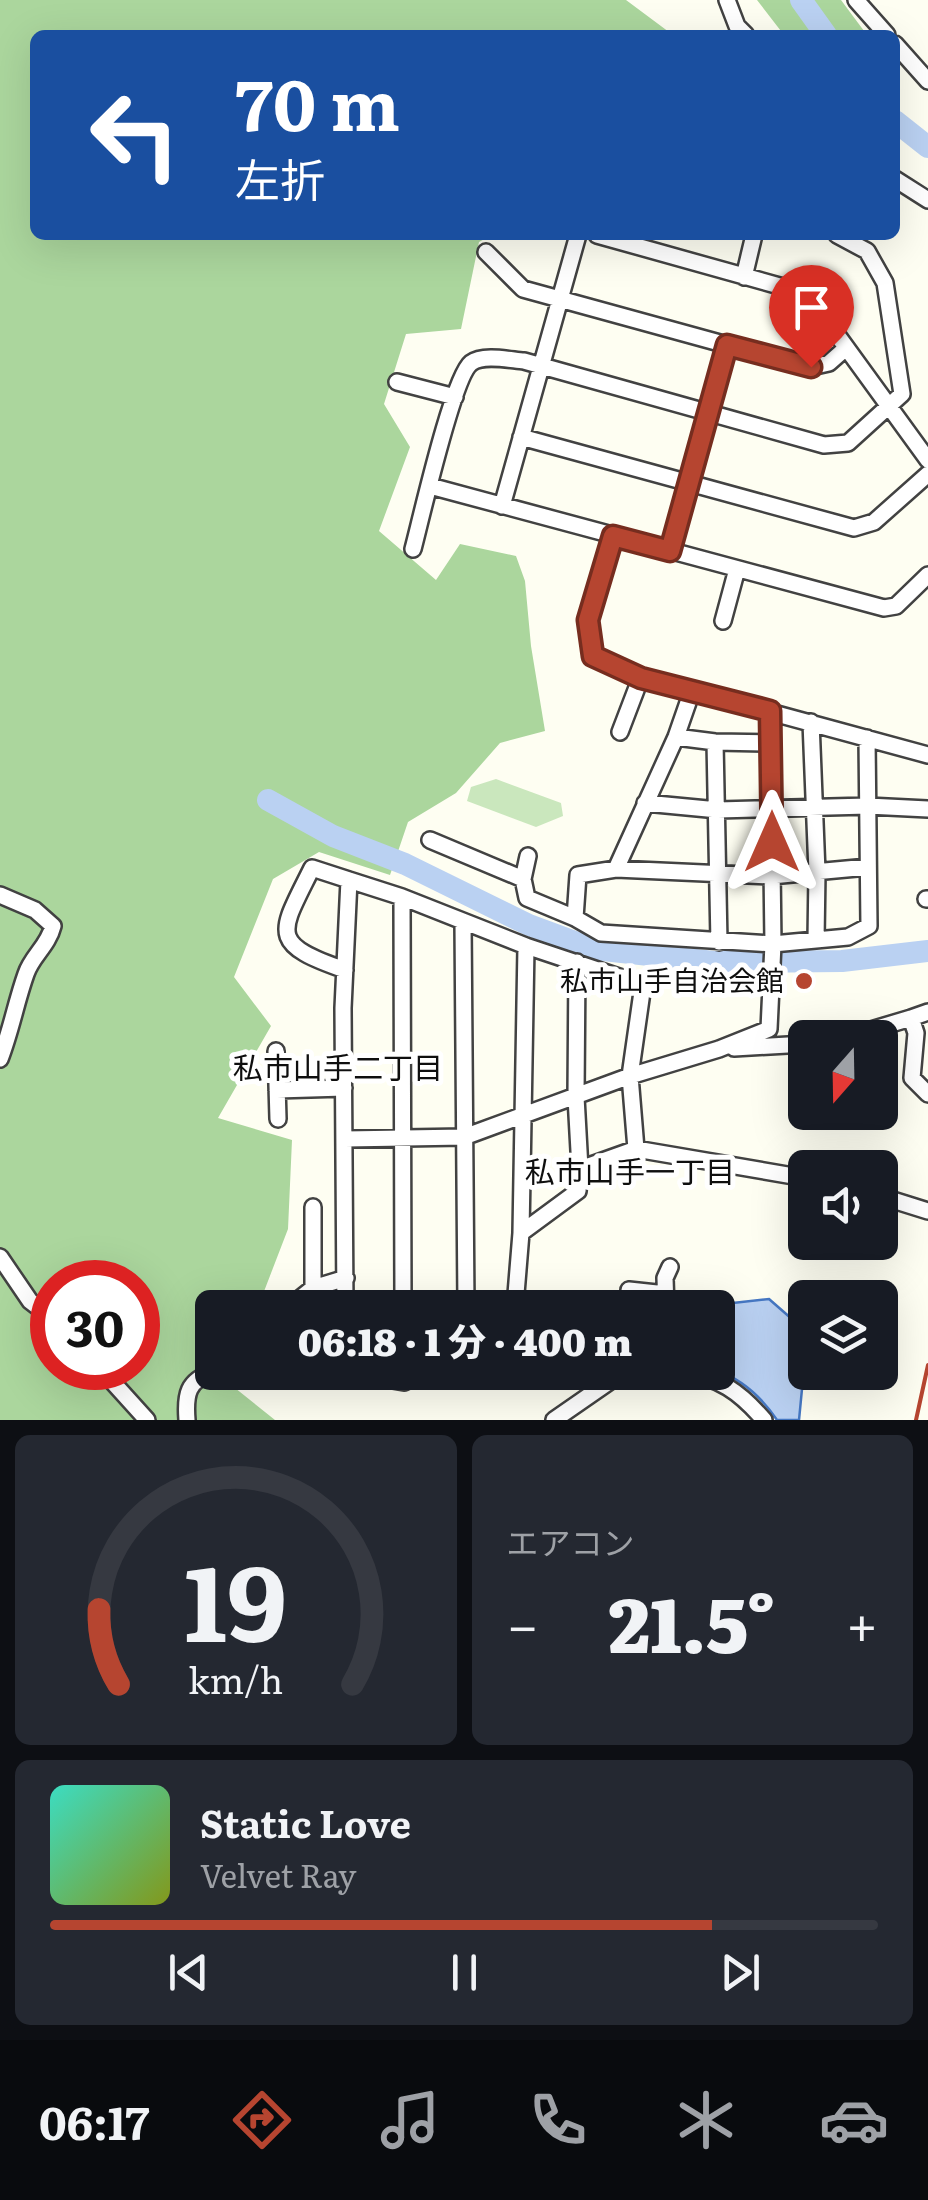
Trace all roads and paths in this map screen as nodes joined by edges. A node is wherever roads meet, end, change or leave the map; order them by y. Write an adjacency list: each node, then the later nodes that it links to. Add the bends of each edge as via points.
1 (727, 0): 3 (street)
2 (856, 0): 4 (street)
3 (740, 30)
4 (883, 30)
5 (900, 50): 6 (street)
6 (928, 81)
7 (900, 182): 8 (street)
8 (928, 200)
9 (577, 240): 15 (street)
10 (614, 240): 14 (street)
11 (753, 240): 14 (street)
12 (846, 240): 21 (street, via 866,251 885,284 902,394)
13 (486, 252): 15 (street, via 523,289)
14 (744, 277): 17 (street, via 802,292)
15 (560, 300): 16 (street); 18 (street)
16 (727, 345): 17 (street, via 811,367); 22 (street)
17 (846, 348): 21 (street)
18 (541, 367): 20 (street, via 477,360 466,366); 22 (street); 23 (street)
19 (397, 382): 20 (street)
20 (455, 397): 27 (street)
21 (890, 408): 22 (street, via 848,443 824,445); 24 (street)
22 (709, 414): 26 (street)
23 (522, 437): 26 (street); 28 (street)
24 (928, 460)
25 (928, 474): 26 (street, via 874,522 854,528)
26 (688, 483): 31 (street)
27 (430, 486): 28 (street); 30 (street)
28 (502, 506): 29 (street)
29 (613, 536): 31 (street); 37 (street, via 588,620 593,656)
30 (413, 549)
31 (670, 551): 32 (street)
32 (737, 569): 34 (street, via 884,608); 36 (street)
33 (928, 576): 34 (street)
34 (912, 593): 35 (street)
35 (928, 600)
36 (723, 621)
37 (641, 678): 38 (street); 41 (street)
38 (692, 691): 39 (street); 42 (street)
39 (770, 711): 40 (street); 45 (street)
40 (811, 722): 43 (street); 49 (street)
41 (620, 732)
42 (676, 738): 44 (street); 47 (street)
43 (867, 738): 46 (street); 48 (street)
44 (715, 742): 45 (street); 52 (street)
45 (771, 743): 50 (street)
46 (928, 755)
47 (645, 804): 52 (street); 56 (street)
48 (868, 806): 49 (street); 51 (street); 55 (street)
49 (814, 807): 50 (street); 57 (street)
50 (772, 808): 52 (street); 59 (street)
51 (928, 809)
52 (718, 810): 58 (street)
53 (430, 840): 60 (street)
54 (528, 856): 60 (street)
55 (868, 867): 57 (street); 66 (street, via 869,926 848,938)
56 (616, 869): 58 (street); 64 (street, via 578,875)
57 (817, 872): 59 (street); 66 (street)
58 (718, 874): 59 (street); 67 (street)
59 (771, 876): 68 (street)
60 (522, 879): 64 (street, via 527,898)
61 (349, 880): 63 (street); 71 (street); 71 (street, via 312,868 284,924 287,939 305,956)
62 (0, 896): 78 (street, via 35,910 53,926 26,970)
63 (402, 897): 65 (street); 87 (street)
64 (575, 918): 67 (street, via 601,933)
65 (463, 922): 69 (street); 86 (street)
66 (816, 940): 68 (street)
67 (718, 942): 68 (street)
68 (774, 944): 76 (street, via 768,1029)
69 (526, 946): 70 (street); 84 (street)
70 (577, 962): 79 (street, via 644,985); 83 (street)
71 (345, 970): 80 (street)
72 (928, 1012): 73 (street)
73 (911, 1018): 74 (street); 82 (street, via 912,1078)
74 (898, 1022)
75 (788, 1045): 76 (street)
76 (719, 1049): 79 (street)
77 (276, 1051): 81 (street)
78 (0, 1059)
79 (630, 1076): 83 (street); 89 (street)
80 (344, 1088): 81 (street); 88 (street)
81 (277, 1090): 85 (street)
82 (928, 1094)
83 (576, 1097): 84 (street); 90 (street)
84 (524, 1115): 86 (street); 95 (street)
85 (278, 1119)
86 (464, 1137): 87 (street); 103 (street)
87 (402, 1138): 88 (street); 102 (street)
88 (345, 1140): 98 (street)
89 (636, 1149): 90 (street); 91 (street)
90 (580, 1169): 95 (street, via 578,1191)
91 (788, 1175)
92 (898, 1202): 94 (street)
93 (313, 1208): 99 (street)
94 (928, 1211)
95 (522, 1233): 104 (street)
96 (0, 1257): 106 (street)
97 (670, 1266): 105 (street)
98 (346, 1278): 99 (street); 101 (street)
99 (312, 1288): 100 (street)
100 (310, 1290)
101 (346, 1290)
102 (404, 1290)
103 (466, 1290)
104 (516, 1290)
105 (666, 1290)
106 (30, 1301)
107 (195, 1380): 112 (street, via 185,1398)
108 (120, 1390): 111 (street)
109 (597, 1390): 113 (street)
110 (735, 1390): 114 (street)
111 (147, 1420)
112 (187, 1420)
113 (554, 1420)
114 (764, 1420)

